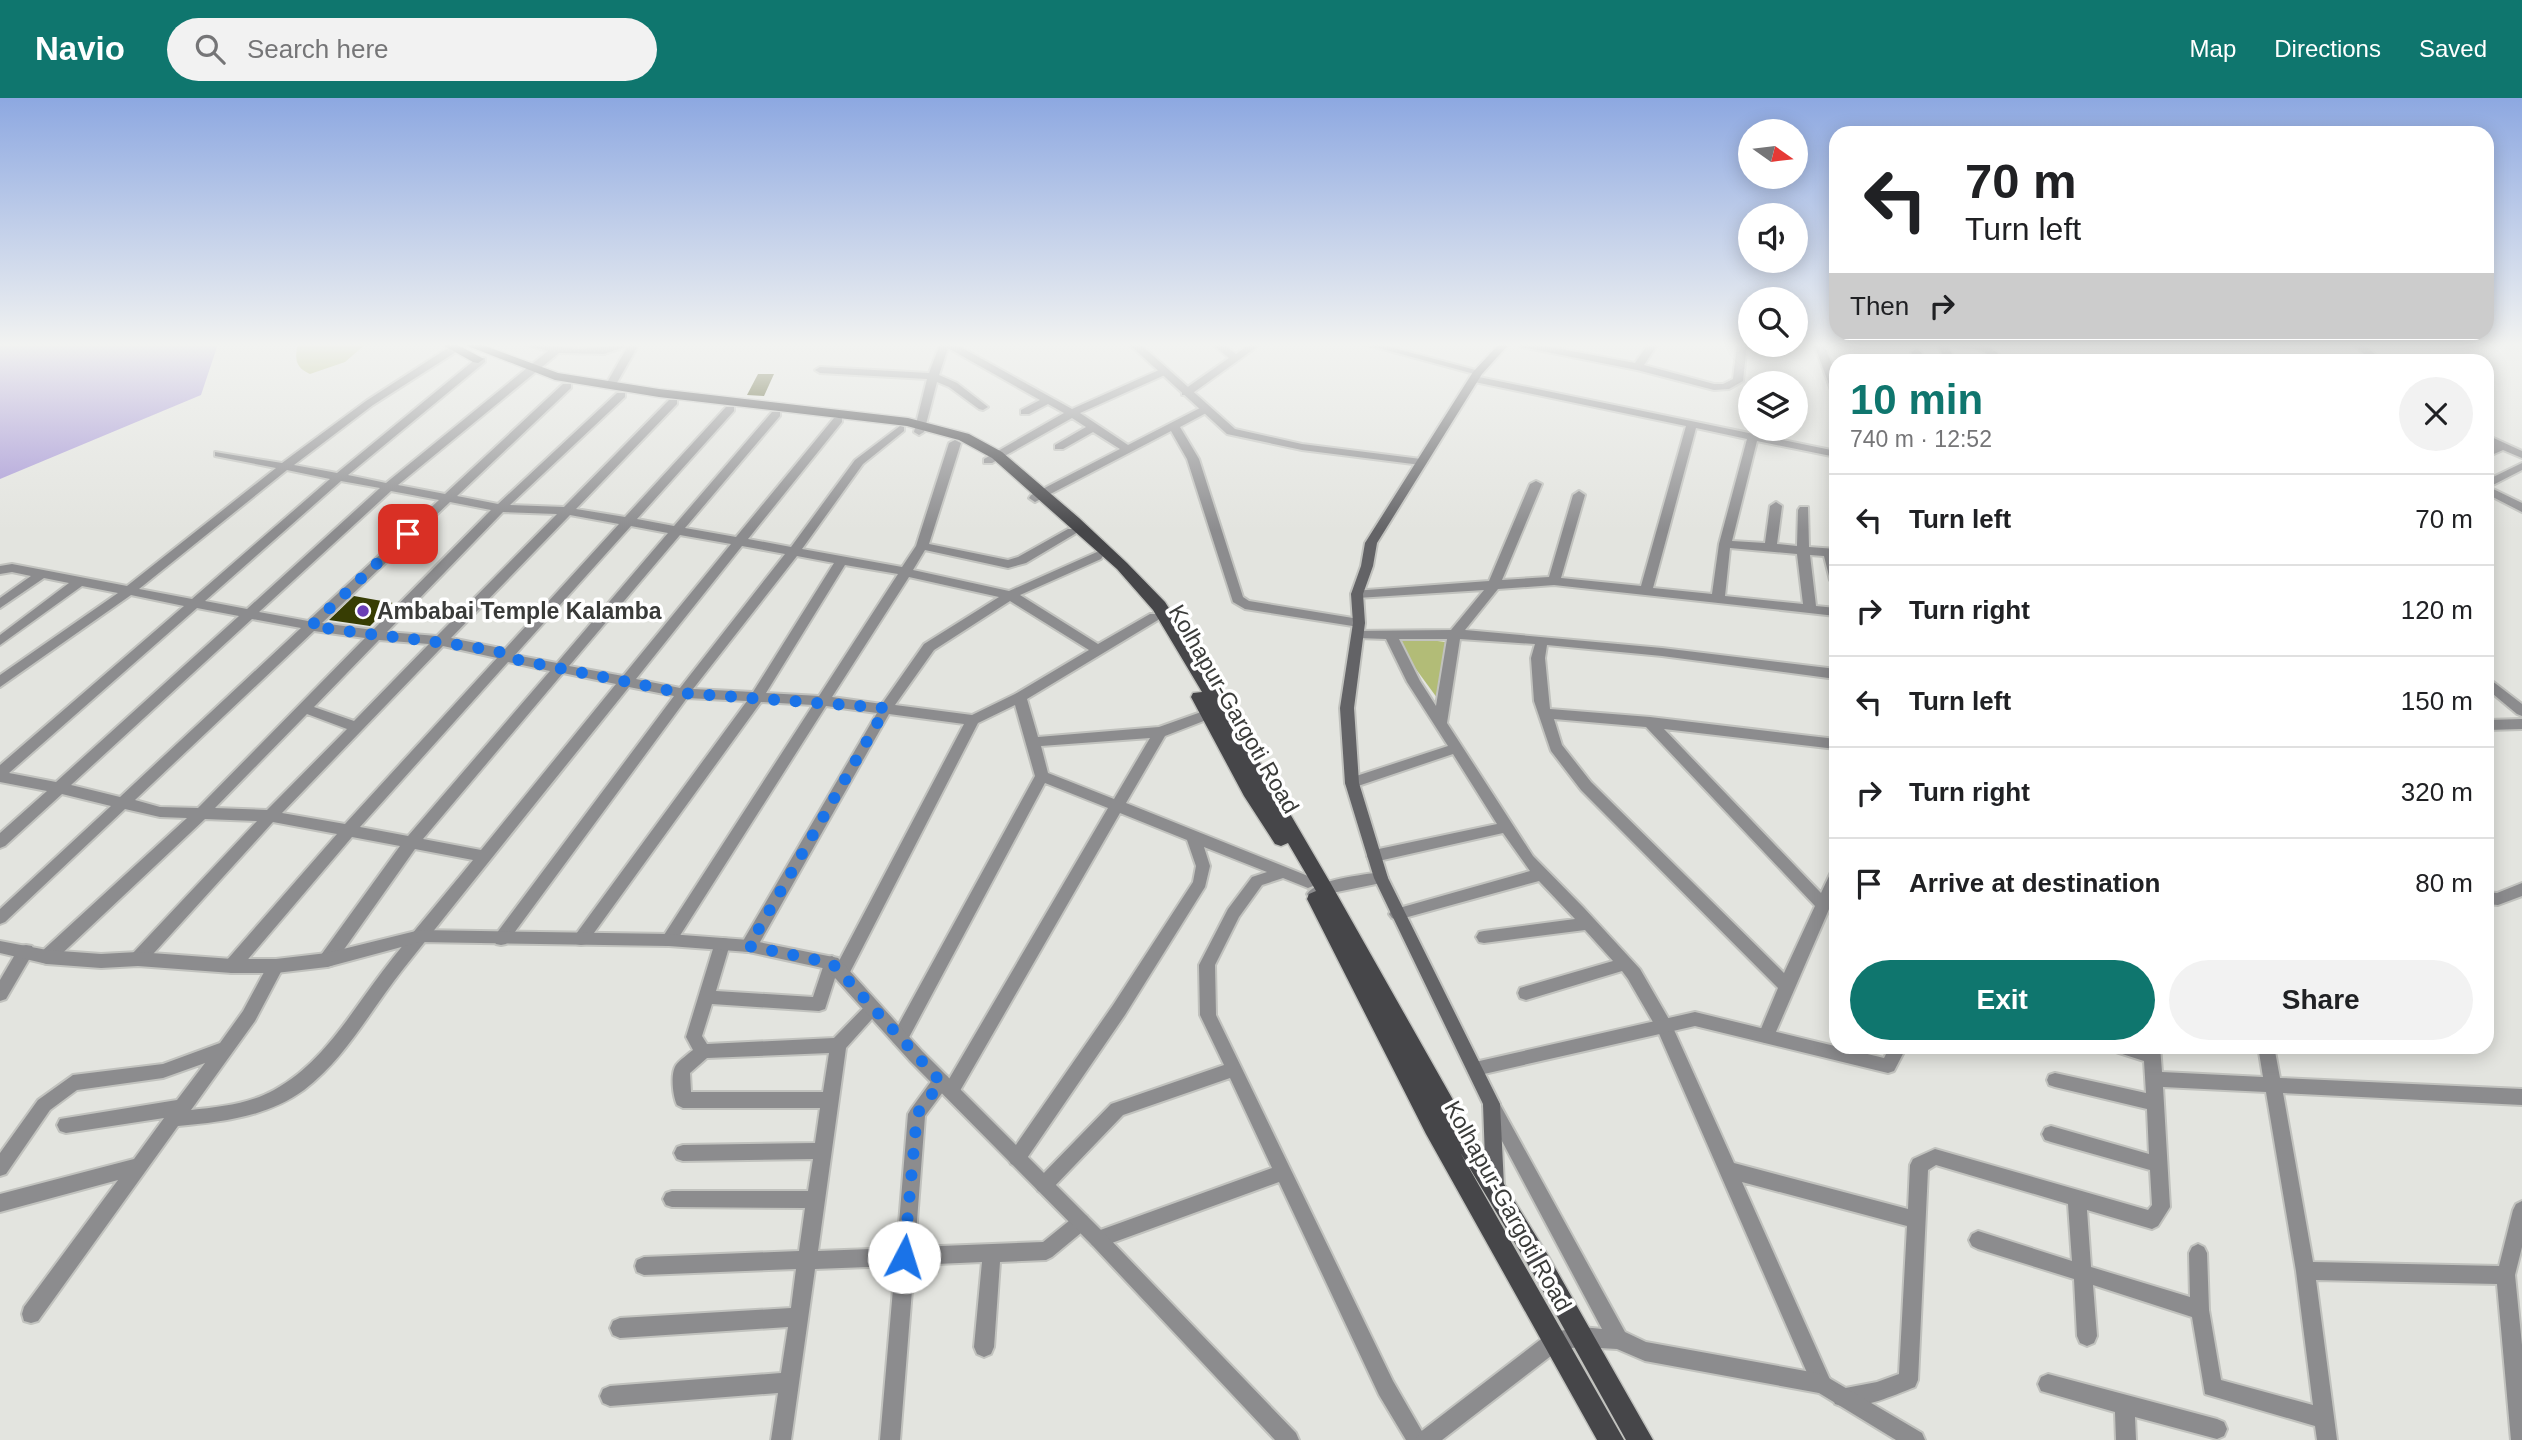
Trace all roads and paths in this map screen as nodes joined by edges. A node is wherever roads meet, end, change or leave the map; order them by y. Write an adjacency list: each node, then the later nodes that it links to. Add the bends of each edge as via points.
1 (364, 407): 41 (street)
2 (424, 407): 43 (street)
3 (484, 407): 46 (street)
4 (545, 407): 51 (street)
5 (599, 407): 55 (street)
6 (669, 407): 57 (street)
7 (711, 407): 16 (main road)
8 (748, 407): 25 (main road)
9 (925, 407): 25 (street)
10 (1036, 407): 18 (street)
11 (1060, 407): 19 (street)
12 (1086, 407): 19 (street)
13 (1200, 407): 17 (street)
14 (1456, 407): 40 (main road)
15 (1614, 407): 22 (street)
16 (730, 409): 20 (main road); 58 (street)
17 (1204, 410): 23 (street); 40 (street, via 1231,432 1250,437)
18 (1026, 412)
19 (1072, 413): 24 (street); 39 (street)
20 (776, 414): 21 (main road); 59 (street)
21 (838, 420): 26 (main road); 61 (street)
22 (1692, 424): 27 (street); 77 (street)
23 (1173, 425): 34 (street); 88 (street, via 1193,459 1237,599 1245,605)
24 (1094, 427): 33 (street); 34 (street)
25 (920, 428): 26 (main road); 31 (main road); 39 (main road, via 964,436)
26 (900, 429): 66 (street, via 859,462)
27 (1738, 434)
28 (1752, 441): 62 (street)
29 (1773, 441): 37 (street)
30 (2494, 441): 32 (street)
31 (955, 443): 39 (main road); 63 (street)
32 (2504, 445): 35 (street); 36 (street)
33 (1059, 447)
34 (1127, 449): 50 (street)
35 (2494, 450)
36 (2520, 451)
37 (1829, 453)
38 (219, 454): 41 (street)
39 (993, 458): 50 (main road)
40 (1421, 462): 78 (main road, via 1371,543)
41 (282, 466): 43 (street); 76 (street)
42 (2522, 466): 44 (street)
43 (339, 477): 46 (street); 82 (street)
44 (2494, 480)
45 (1536, 484): 75 (street)
46 (388, 486): 51 (street); 85 (street)
47 (2494, 493): 52 (street)
48 (2522, 494): 52 (street)
49 (1579, 495): 74 (street)
50 (1040, 496): 60 (main road, Kolhapur-Gargoti Road); 139 (main road, via 1122,566 1159,606)
51 (447, 498): 55 (street); 87 (street)
52 (2508, 500): 54 (street)
53 (1776, 506): 64 (street)
54 (2522, 508)
55 (500, 509): 57 (street); 89 (street)
56 (1804, 510): 65 (street)
57 (569, 511): 58 (street); 93 (street)
58 (625, 523): 59 (street); 96 (street)
59 (677, 531): 61 (street); 97 (street)
60 (1072, 532): 63 (street, via 1008,564); 68 (main road, Kolhapur-Gargoti Road)
61 (738, 541): 66 (street); 99 (street)
62 (1725, 544): 64 (street); 80 (street)
63 (922, 546): 71 (street)
64 (1770, 548): 65 (street)
65 (1803, 550): 67 (street); 83 (street)
66 (794, 551): 69 (street); 102 (street)
67 (1829, 553)
68 (1097, 556): 79 (street); 86 (main road, Kolhapur-Gargoti Road)
69 (842, 560): 71 (street); 104 (street)
70 (0, 570): 72 (street)
71 (906, 572): 79 (street); 105 (street)
72 (43, 574): 73 (street); 81 (street)
73 (80, 581): 76 (street); 92 (street)
74 (1554, 581): 75 (street); 77 (street)
75 (1494, 585): 78 (street); 91 (street)
76 (130, 590): 82 (street); 100 (street)
77 (1646, 591): 80 (street)
78 (1357, 594): 88 (main road)
79 (1010, 595): 95 (street); 107 (street, via 929,647)
80 (1718, 599): 83 (street)
81 (0, 604)
82 (194, 604): 85 (street); 121 (street)
83 (1810, 609): 84 (street)
84 (1829, 611)
85 (248, 614): 87 (street); 124 (street)
86 (1154, 617): 95 (street); 110 (main road, Kolhapur-Gargoti Road)
87 (311, 626): 89 (street); 125 (street)
88 (1359, 628): 90 (street); 123 (main road, via 1348,708)
89 (374, 635): 93 (street); 106 (street)
90 (1391, 635): 91 (street); 113 (street)
91 (1454, 635): 94 (street); 113 (street)
92 (0, 641)
93 (441, 641): 96 (street, via 500,652); 116 (street)
94 (1542, 641): 98 (street); 109 (street, via 1538,658)
95 (1098, 650): 103 (street)
96 (504, 657): 97 (street); 130 (street)
97 (559, 667): 99 (street); 133 (street)
98 (1829, 673)
99 (625, 680): 102 (street); 134 (street)
100 (0, 682)
101 (2494, 688): 108 (street)
102 (682, 693): 104 (street); 149 (street)
103 (1020, 697): 111 (street); 118 (street)
104 (756, 699): 105 (street); 150 (street)
105 (822, 701): 107 (street); 151 (street)
106 (303, 708): 116 (street); 127 (street)
107 (886, 708): 111 (street); 153 (street)
108 (2522, 711)
109 (1545, 713): 112 (street); 163 (street, via 1556,747 1586,786)
110 (1209, 714): 117 (street); 139 (main road, Kolhapur-Gargoti Road, via 1250,791)
111 (973, 720): 162 (street)
112 (1650, 722): 119 (street); 143 (street)
113 (1440, 724): 120 (street)
114 (2522, 724): 115 (street)
115 (2494, 725)
116 (356, 727): 128 (street)
117 (1160, 732): 118 (street); 126 (street)
118 (1032, 742): 122 (street)
119 (1829, 743)
120 (1456, 748): 123 (street); 129 (street)
121 (0, 775): 124 (street)
122 (1042, 776): 126 (street); 170 (street)
123 (1352, 783): 135 (main road)
124 (60, 788): 125 (street); 132 (street)
125 (122, 803): 127 (street); 145 (street)
126 (1118, 805): 131 (street); 184 (street)
127 (200, 815): 128 (street); 156 (street)
128 (270, 816): 130 (street); 157 (street)
129 (1507, 827): 135 (street); 137 (street)
130 (348, 831): 133 (street); 160 (street)
131 (1193, 836): 136 (street); 194 (street, via 1203,866 1200,883)
132 (0, 842)
133 (410, 844): 134 (street); 158 (street)
134 (484, 856): 147 (street)
135 (1374, 856): 138 (main road)
136 (1285, 872): 139 (street); 179 (street, via 1257,881 1233,913 1207,965 1208,1015)
137 (1542, 874): 144 (street); 146 (street)
138 (1381, 878): 139 (street); 144 (main road)
139 (1315, 888): 201 (main road); 226 (main road, Kolhapur-Gargoti Road, via 1434,1127)
140 (2522, 889): 142 (street)
141 (1829, 890): 143 (street)
142 (2494, 899)
143 (1822, 904): 163 (street)
144 (1397, 914): 180 (main road)
145 (0, 918)
146 (1589, 923): 148 (street); 159 (street)
147 (420, 936): 149 (street); 158 (street); 189 (street, via 356,1025 321,1065 289,1089 260,1105)
148 (1484, 937)
149 (500, 939): 150 (street)
150 (581, 939): 151 (street)
151 (669, 940): 152 (street)
152 (722, 944): 153 (street); 166 (street)
153 (749, 946): 162 (street)
154 (0, 947): 155 (street)
155 (26, 951): 156 (street); 165 (street)
156 (47, 957): 157 (street)
157 (138, 959): 160 (street)
158 (327, 960): 161 (street)
159 (1625, 964): 164 (street); 168 (street)
160 (232, 966): 161 (street)
161 (276, 966): 172 (street)
162 (836, 968): 166 (street, via 819,1004); 167 (street)
163 (1786, 986): 169 (street)
164 (1526, 993)
165 (0, 994)
166 (706, 997): 173 (street, via 694,1037)
167 (873, 1009): 170 (street); 171 (street)
168 (1664, 1026): 169 (street, via 1695,1019); 180 (street); 198 (street)
169 (1766, 1036): 174 (street)
170 (900, 1038): 184 (street)
171 (838, 1045): 173 (street); 186 (street)
172 (227, 1047): 189 (street); 197 (street, via 163,1071 73,1083 44,1105)
173 (703, 1051): 186 (street, via 681,1070 683,1100)
174 (1829, 1051)
175 (1839, 1054): 176 (street, via 1888,1066)
176 (1895, 1054)
177 (2152, 1054): 181 (street)
178 (2267, 1054): 183 (street)
179 (1234, 1069): 199 (street); 200 (street, via 1117,1109)
180 (1475, 1069): 188 (main road)
181 (2155, 1079): 183 (street); 187 (street)
182 (2055, 1080): 187 (street)
183 (2273, 1085): 185 (street); 216 (street)
184 (946, 1086): 194 (street); 213 (street, via 917,1114)
185 (2522, 1097)
186 (830, 1100): 192 (street)
187 (2154, 1103): 195 (street)
188 (1491, 1104): 201 (main road); 225 (street)
189 (179, 1113): 190 (street); 196 (street)
190 (66, 1125)
191 (2051, 1135): 195 (street)
192 (822, 1151): 193 (street); 203 (street)
193 (683, 1153)
194 (1017, 1158): 200 (street)
195 (2157, 1164): 204 (street, via 2161,1208 2152,1220)
196 (140, 1166): 205 (street); 220 (street)
197 (0, 1168)
198 (1727, 1170): 207 (street); 229 (street)
199 (1283, 1172): 209 (street); 239 (street, via 1386,1388)
200 (1044, 1185): 208 (street)
201 (1496, 1191): 224 (main road)
202 (672, 1199): 203 (street)
203 (815, 1200): 214 (street)
204 (2077, 1200): 207 (street, via 1935,1157 1919,1165); 217 (street)
205 (0, 1203)
206 (2522, 1210): 218 (street)
207 (1916, 1220): 232 (street, via 1908,1380 1877,1392)
208 (1081, 1222): 209 (street); 211 (street, via 1046,1251)
209 (1098, 1239): 238 (street)
210 (1978, 1240): 217 (street)
211 (992, 1253): 213 (street); 227 (street)
212 (2198, 1253): 219 (street)
213 (904, 1257): 214 (street); 237 (street)
214 (807, 1261): 215 (street); 221 (street)
215 (644, 1266)
216 (2305, 1271): 218 (street); 234 (street)
217 (2083, 1273): 219 (street); 223 (street)
218 (2507, 1275): 246 (street)
219 (2200, 1310): 234 (street, via 2212,1387)
220 (31, 1314)
221 (799, 1317): 222 (street); 228 (street)
222 (620, 1328)
223 (2087, 1336)
224 (1583, 1337): 225 (street); 226 (street); 242 (main road)
225 (1618, 1339): 229 (street, via 1645,1351)
226 (1556, 1340): 240 (street); 241 (main road, Kolhapur-Gargoti Road)
227 (984, 1347)
228 (789, 1382): 231 (street); 236 (street)
229 (1822, 1384): 232 (street)
230 (2048, 1384): 233 (street)
231 (610, 1396)
232 (1842, 1397): 243 (street)
233 (2124, 1404): 235 (street); 244 (street)
234 (2323, 1418): 245 (street)
235 (2217, 1429)
236 (781, 1440)
237 (890, 1440)
238 (1289, 1440)
239 (1417, 1440)
240 (1426, 1440)
241 (1611, 1440)
242 (1640, 1440)
243 (1915, 1440)
244 (2126, 1440)
245 (2327, 1440)
246 (2521, 1440)

